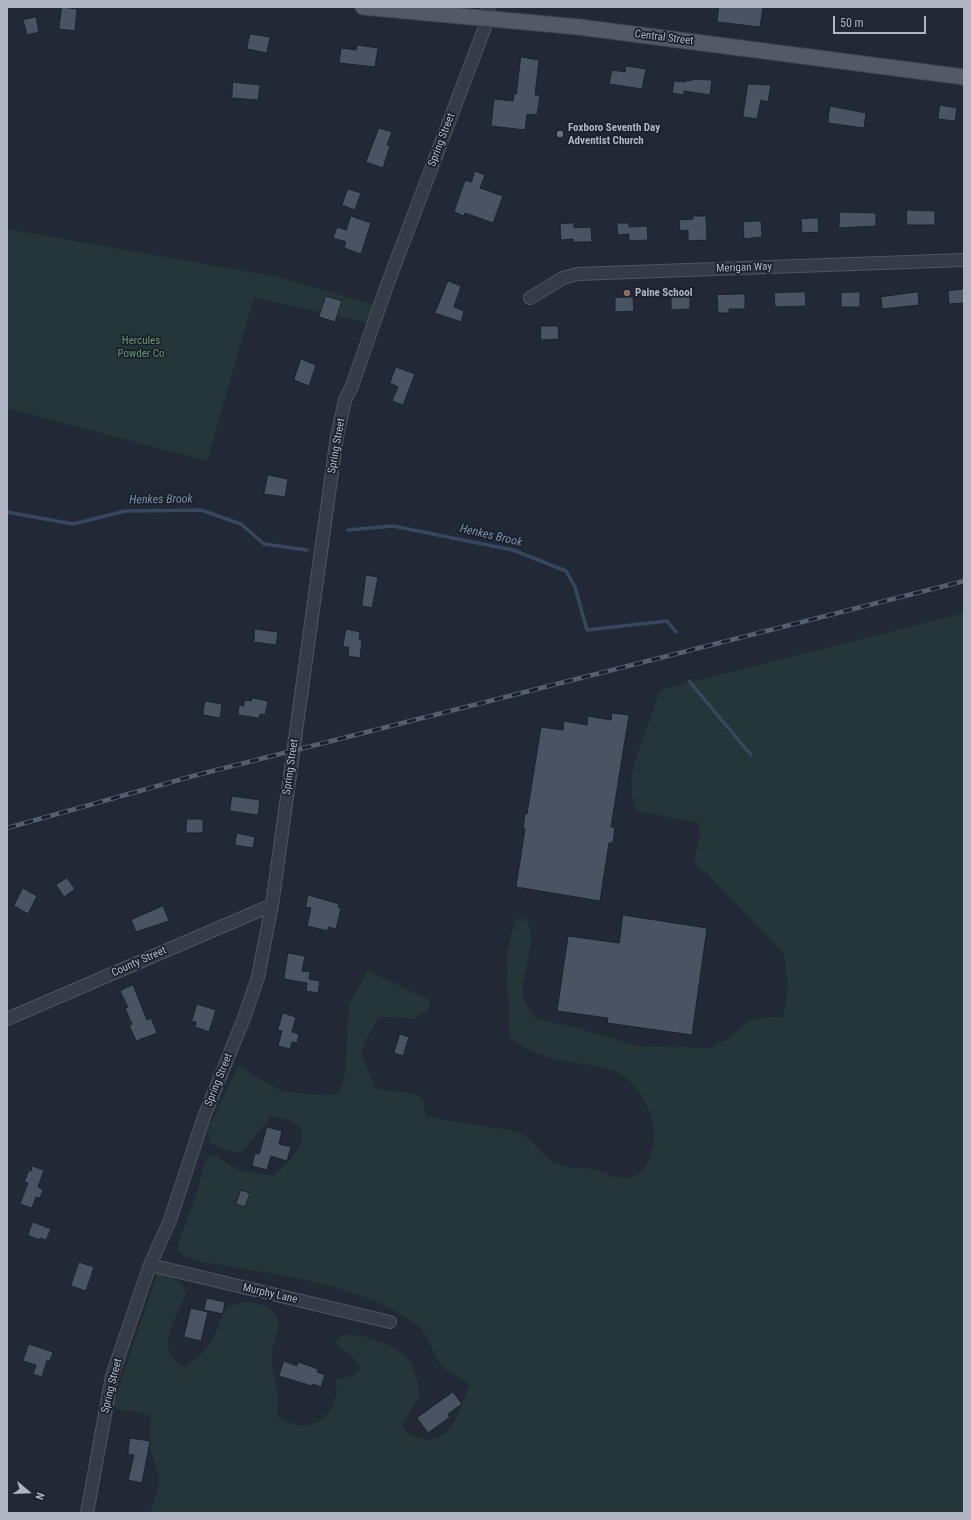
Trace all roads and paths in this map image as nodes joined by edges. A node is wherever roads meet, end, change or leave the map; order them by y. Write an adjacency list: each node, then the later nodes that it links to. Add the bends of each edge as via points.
1 (363, 7): 2 (main road, Central Street)
2 (488, 13): 3 (main road, Central Street); 6 (street, Spring Street, via 346,400 337,436)
3 (964, 77)
4 (964, 260): 5 (street, Merigan Way, via 577,274 563,278)
5 (530, 298)
6 (272, 906): 7 (street, County Street); 8 (street, Spring Street, via 258,978 204,1117 170,1220)
7 (7, 1019)
8 (150, 1266): 9 (street, Murphy Lane); 10 (street, Spring Street, via 112,1376)
9 (390, 1322)
10 (87, 1513)

